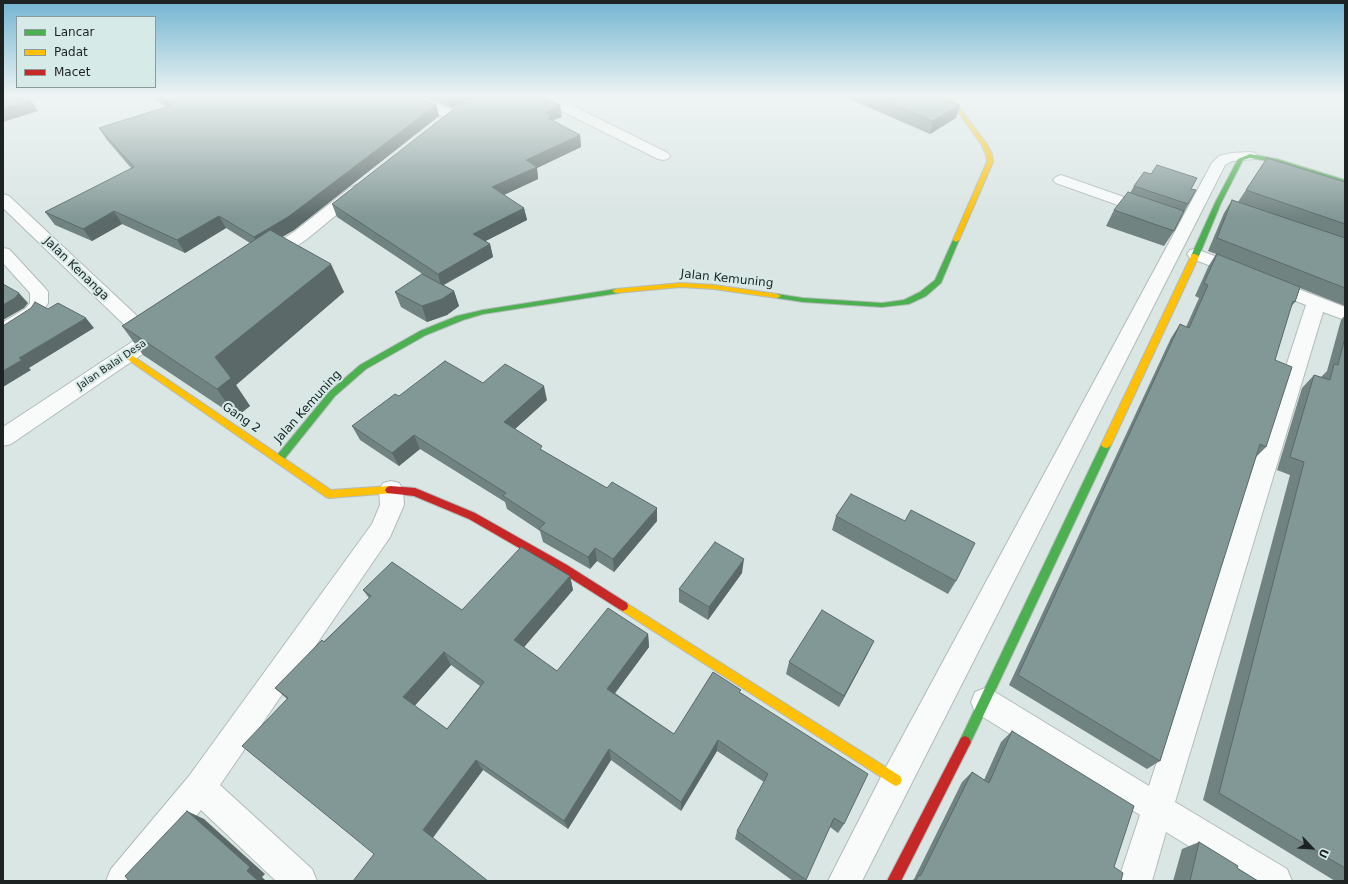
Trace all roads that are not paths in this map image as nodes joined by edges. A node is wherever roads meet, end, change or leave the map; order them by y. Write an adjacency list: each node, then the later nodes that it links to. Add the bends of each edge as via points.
1 (624, 136): 3 (street)
2 (978, 136): 20 (street, Jalan Kemuning, via 989,154 990,162 938,282 923,294 906,302 882,305 803,300 714,287 681,285 595,293 475,314 423,333 363,367 332,394)
3 (663, 156)
4 (1250, 156): 7 (street, via 1275,160); 9 (street, via 1228,158 1219,163); 11 (street, via 1241,159 1225,206)
5 (373, 178): 12 (street, via 301,235)
6 (1061, 180): 9 (street)
7 (1345, 182)
8 (3, 199): 17 (street, Jalan Kenanga)
9 (1174, 220): 23 (street)
10 (3, 253): 16 (street, via 39,292 39,302 32,313)
11 (1196, 254): 13 (street); 22 (street)
12 (255, 267)
13 (1316, 303): 14 (street); 25 (street)
14 (1345, 314)
15 (176, 321): 17 (street, Jalan Balai Desa)
16 (3, 331)
17 (150, 340): 18 (street, Jalan Balai Desa)
18 (127, 355): 19 (street, Jalan Balai Desa); 20 (street, Gang 2)
19 (3, 438)
20 (279, 459): 21 (street, Gang 2, via 330,494)
21 (391, 490): 23 (street, Gang 2, via 421,494 478,520 563,568); 24 (street, via 392,505 380,530)
22 (984, 702): 25 (street); 29 (street)
23 (896, 780): 28 (street)
24 (200, 787): 26 (street); 27 (street)
25 (1157, 809): 30 (street); 31 (street)
26 (123, 881)
27 (300, 881)
28 (845, 881)
29 (894, 881)
30 (1135, 881)
31 (1275, 881)

